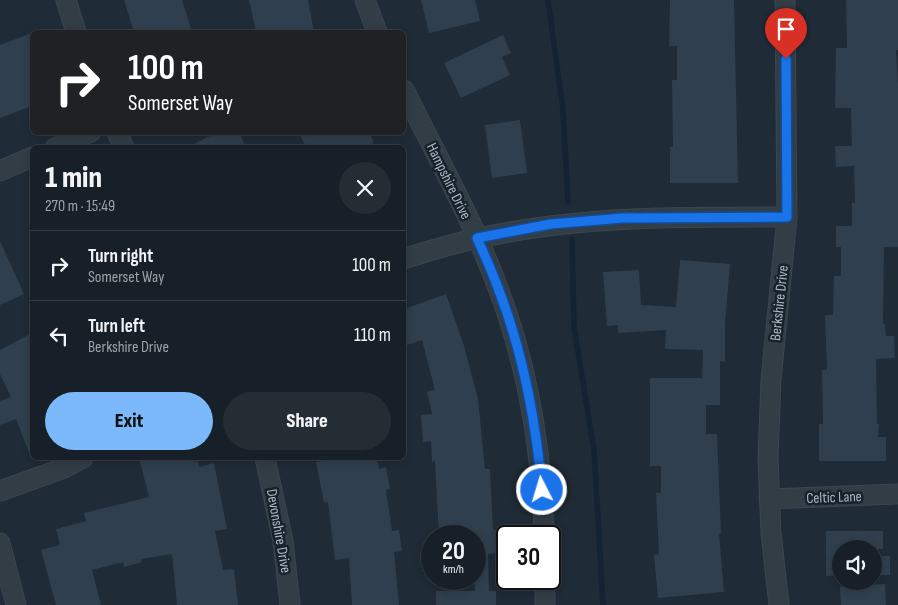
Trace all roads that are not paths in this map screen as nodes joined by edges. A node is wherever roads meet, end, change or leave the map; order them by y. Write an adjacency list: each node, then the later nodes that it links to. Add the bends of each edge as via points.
1 (66, 0): 4 (street)
2 (365, 0): 5 (street)
3 (785, 0): 11 (street, Berkshire Drive)
4 (75, 30)
5 (376, 30)
6 (406, 94): 12 (street, Hampshire Drive)
7 (84, 135): 8 (street)
8 (62, 145)
9 (30, 158): 10 (street)
10 (0, 171)
11 (787, 217): 12 (street, via 623,218 551,224); 18 (street, Berkshire Drive, via 771,380)
12 (477, 238): 13 (street); 19 (street, Hampshire Drive, via 498,288 522,370 540,460)
13 (406, 258)
14 (79, 460): 16 (street)
15 (265, 460): 23 (street, Devonshire Drive, via 283,541)
16 (0, 491)
17 (898, 494): 18 (street, Celtic Lane)
18 (769, 499): 25 (street, Berkshire Drive)
19 (543, 525)
20 (0, 543): 22 (street)
21 (545, 590): 24 (street)
22 (16, 605)
23 (290, 605)
24 (544, 605)
25 (779, 605)

